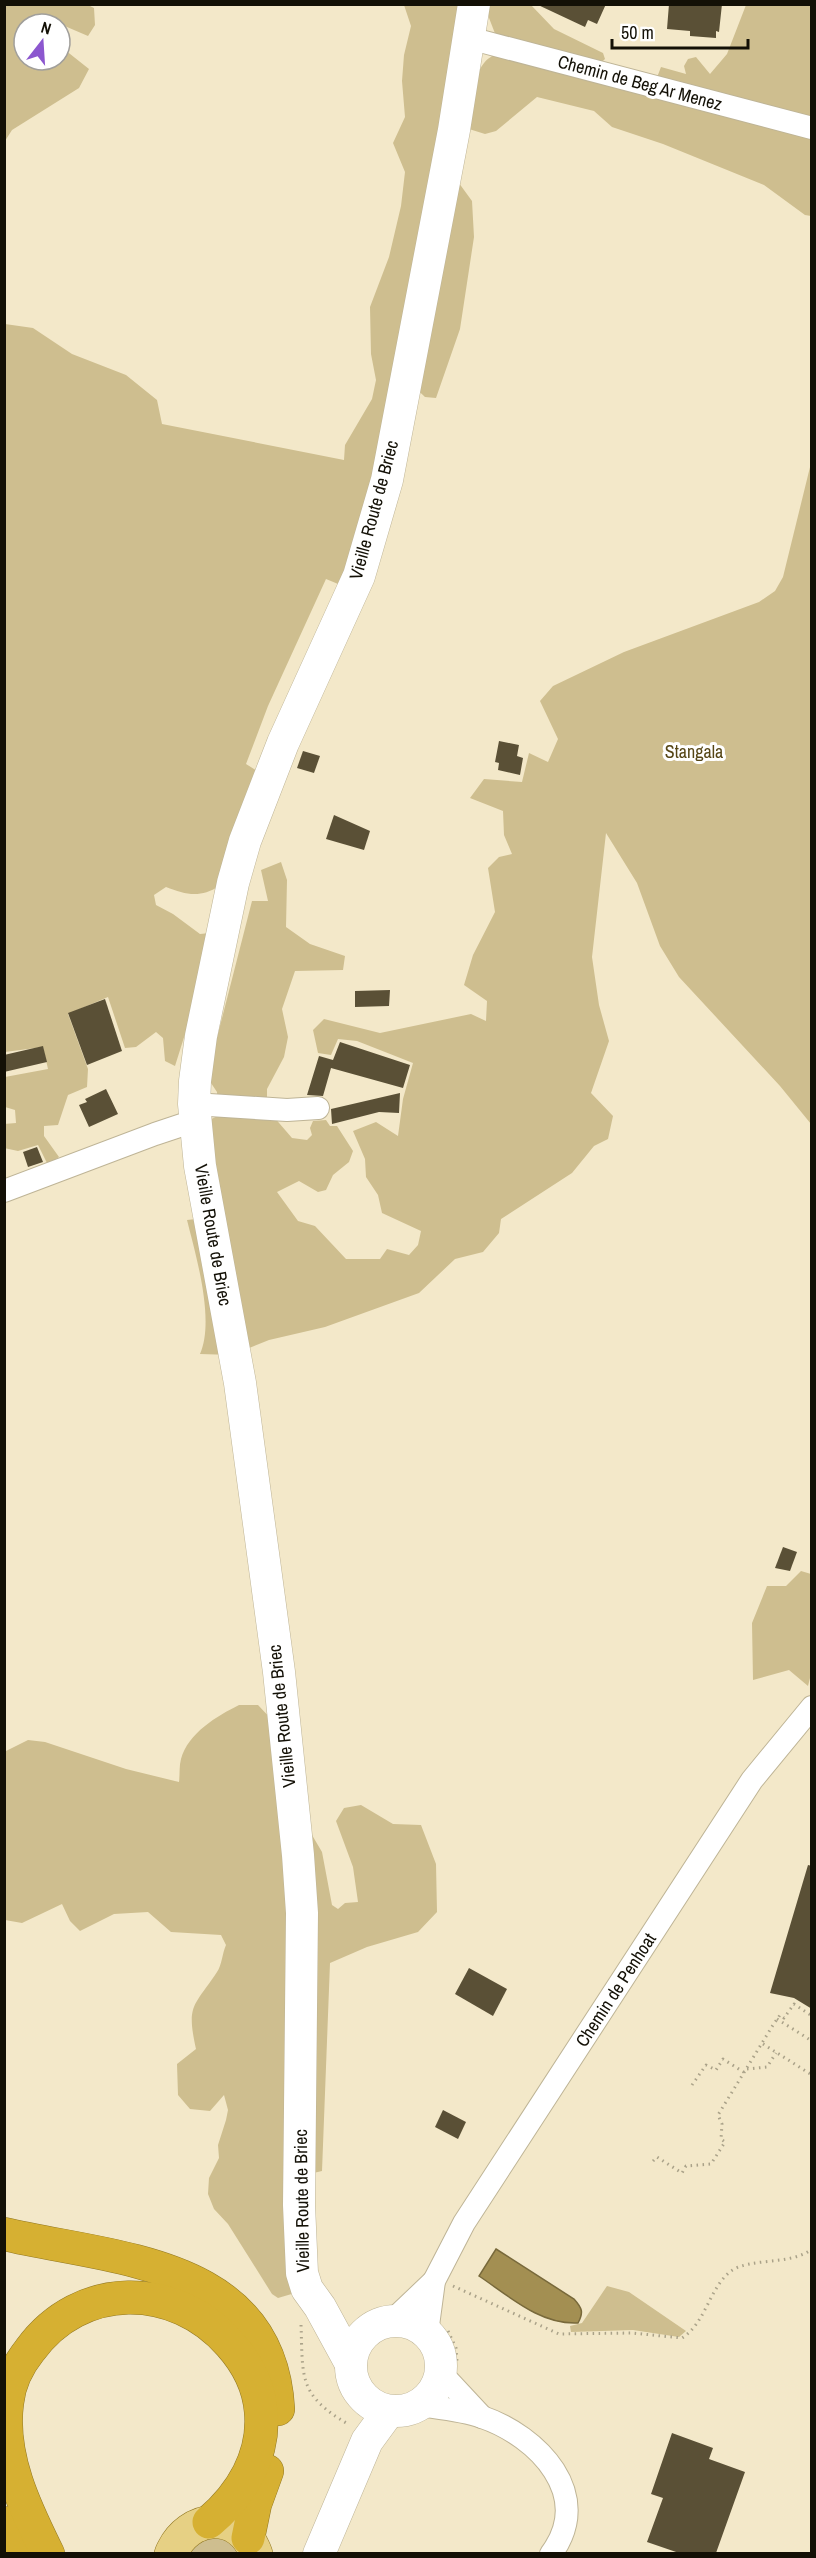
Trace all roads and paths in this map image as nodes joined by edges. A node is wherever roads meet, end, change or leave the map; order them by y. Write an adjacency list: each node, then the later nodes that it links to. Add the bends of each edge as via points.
1 (474, 4): 2 (street, Vieille Route de Briec)
2 (469, 38): 3 (street, Chemin de Beg Ar Menez); 5 (street, Vieille Route de Briec, via 387,480 358,576 283,743 238,862 201,1036)
3 (812, 128)
4 (318, 1108): 5 (street)
5 (195, 1115): 6 (street, via 182,1125); 20 (street, Vieille Route de Briec, via 211,1229 242,1394 279,1672 298,1855 302,1913 299,2205 302,2274)
6 (4, 1191)
7 (812, 1707): 19 (street, Chemin de Penhoat, via 770,1757 726,1820 478,2199)
8 (812, 2016): 9 (path, via 794,2004 784,2018 780,2015)
9 (777, 2019): 10 (path); 11 (path)
10 (812, 2041)
11 (763, 2044): 12 (path); 13 (path)
12 (776, 2053): 13 (path, via 767,2067); 14 (path)
13 (746, 2071): 15 (path, via 723,2059 716,2070 706,2065); 16 (path, via 718,2115 721,2139 725,2142 711,2164 686,2166 682,2173 657,2157)
14 (812, 2075)
15 (692, 2085)
16 (653, 2161)
17 (4, 2234): 31 (highway, via 147,2262 174,2271 215,2294 246,2320 268,2355 279,2423 255,2504)
18 (812, 2249): 19 (path, via 802,2256 734,2269 724,2277 694,2328 682,2338 632,2333 559,2334)
19 (447, 2285): 21 (street, Chemin de Penhoat); 22 (street, Chemin de Penhoat)
20 (316, 2301): 21 (street, via 345,2317); 23 (street, Vieille Route de Briec); 28 (path, via 302,2306 303,2379 313,2398)
21 (385, 2322): 22 (street); 23 (street, via 359,2339)
22 (436, 2328): 24 (street, via 438,2351); 24 (path, via 456,2348)
23 (350, 2362): 25 (street, via 354,2385)
24 (450, 2371): 26 (street, via 434,2392); 27 (street)
25 (360, 2394): 26 (street, via 368,2402); 28 (street)
26 (404, 2408): 27 (street); 28 (street)
27 (482, 2417): 36 (street, via 527,2443 556,2469 564,2490 566,2514 561,2538)
28 (366, 2436): 35 (street)
29 (209, 2522): 31 (main road, via 232,2526); 33 (highway, via 234,2498 248,2477 262,2420 257,2387 232,2347 197,2314 151,2299 108,2300 50,2326 26,2355 10,2386 6,2425 10,2460); 34 (main road, via 186,2531)
30 (4, 2523): 32 (highway)
31 (252, 2546)
32 (24, 2553)
33 (48, 2553)
34 (171, 2553)
35 (319, 2553)
36 (551, 2553)

